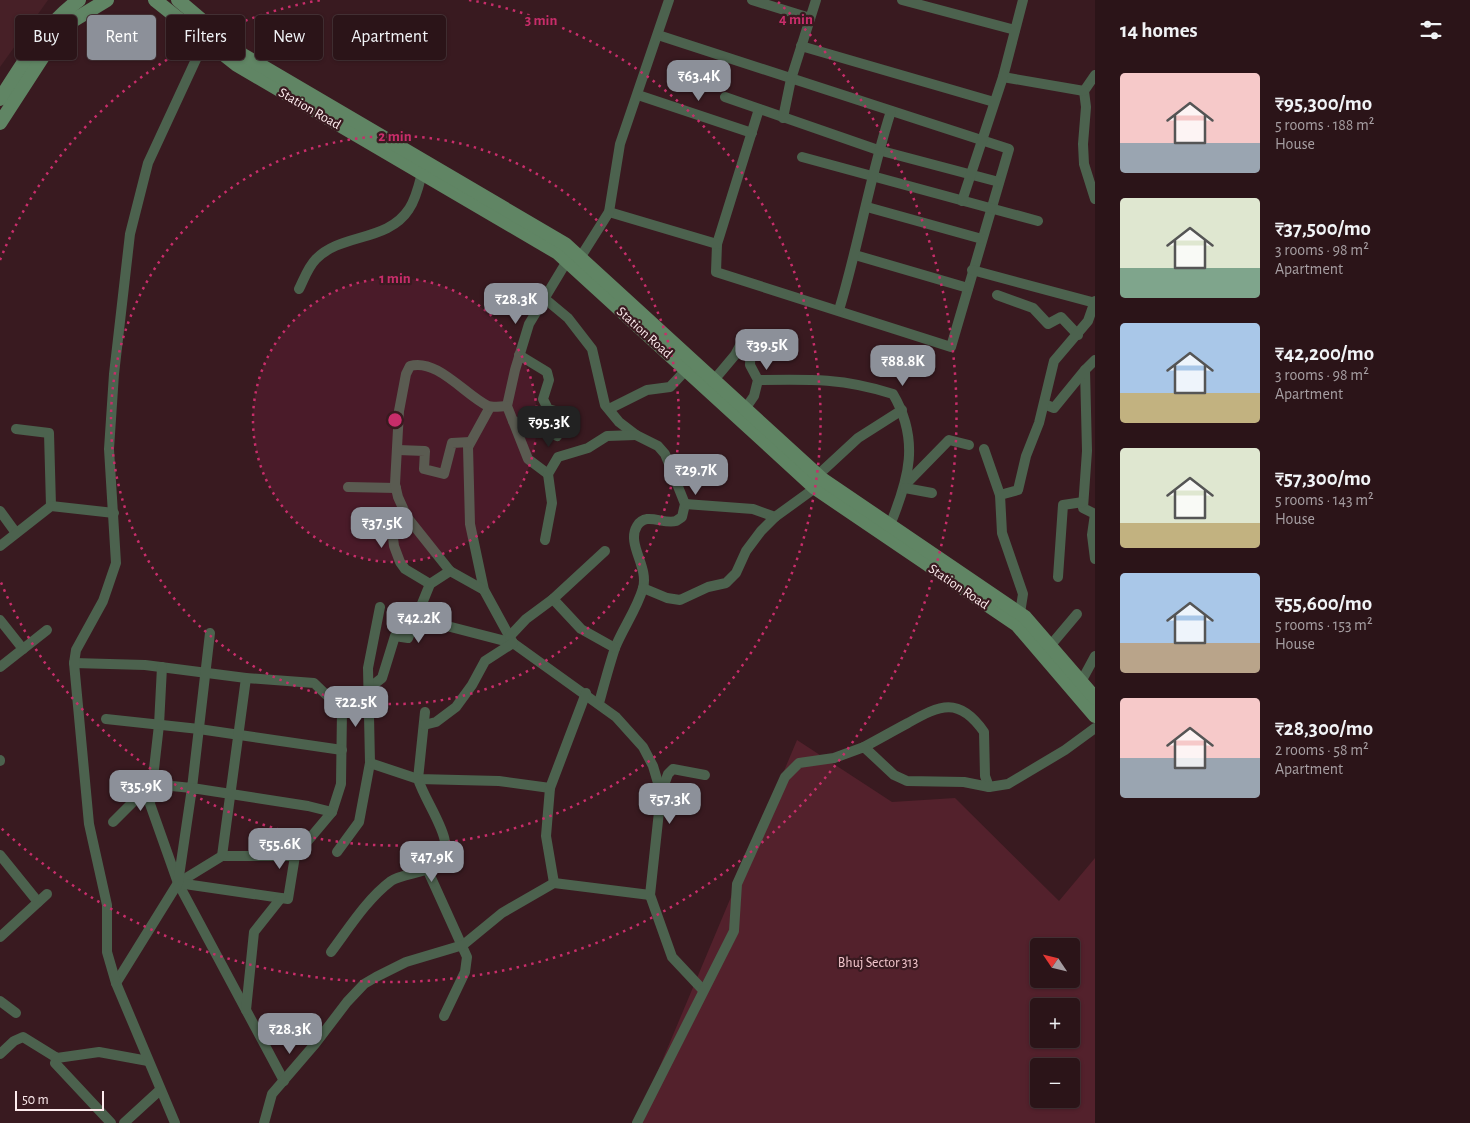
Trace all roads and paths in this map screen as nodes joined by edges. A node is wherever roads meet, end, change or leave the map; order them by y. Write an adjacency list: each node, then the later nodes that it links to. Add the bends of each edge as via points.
1 (79, 0): 23 (street, via 65,10 36,44)
2 (107, 0): 28 (street, via 74,20 46,52)
3 (155, 0): 10 (street, Station Road)
4 (178, 0): 46 (street, Station Road, via 243,55 565,244)
5 (669, 0): 13 (street)
6 (752, 0): 11 (street)
7 (816, 0): 11 (street)
8 (902, 0): 12 (street)
9 (1023, 0): 12 (street)
10 (174, 15)
11 (810, 18): 14 (street)
12 (1015, 30): 18 (street)
13 (658, 35): 19 (street); 21 (street)
14 (801, 46): 19 (street); 24 (street)
15 (196, 60): 85 (street, via 148,163 130,234 109,449)
16 (231, 60): 33 (street, Station Road)
17 (1095, 74): 20 (street)
18 (1003, 77): 20 (street); 24 (street)
19 (791, 79): 26 (street); 27 (street)
20 (1084, 91): 37 (street, via 1084,164)
21 (638, 95): 29 (street); 41 (street, via 620,144)
22 (725, 97): 25 (street)
23 (0, 99)
24 (994, 102): 30 (street)
25 (759, 109): 27 (street); 29 (street)
26 (891, 111): 30 (street); 31 (street)
27 (783, 118): 31 (street)
28 (0, 123)
29 (752, 133): 44 (street)
30 (981, 140): 34 (street); 36 (street, via 1009,149)
31 (878, 150): 34 (street); 35 (street)
32 (802, 157): 35 (street)
33 (422, 173): 46 (street, Station Road, via 558,253); 49 (street, via 413,202 400,219 382,231 327,250 316,259)
34 (970, 174): 36 (street); 38 (street)
35 (873, 178): 38 (street); 39 (street)
36 (999, 182): 40 (street)
37 (1095, 199)
38 (962, 201): 40 (street)
39 (867, 206): 43 (street); 45 (street)
40 (991, 208): 42 (street); 43 (street)
41 (609, 212): 44 (street); 46 (street)
42 (1038, 222)
43 (982, 239): 47 (street)
44 (717, 244): 53 (street, via 716,272)
45 (855, 255): 48 (street); 53 (street)
46 (574, 259): 51 (street); 57 (street, Station Road); 59 (street, Station Road)
47 (972, 270): 48 (street); 52 (street)
48 (968, 288): 53 (street, via 951,347)
49 (299, 289)
50 (997, 295): 54 (street, via 1033,308 1048,324 1061,317)
51 (544, 298): 55 (street, via 529,324); 65 (street, via 568,318 592,349 605,405)
52 (1095, 302): 54 (street)
53 (839, 310)
54 (1078, 335): 61 (street, via 1054,361)
55 (519, 355): 62 (street); 67 (street, via 547,372 549,380 543,399 548,408 570,415 557,436 536,426)
56 (1095, 360): 58 (street)
57 (686, 370): 65 (street, via 670,387 648,390); 75 (street, Station Road)
58 (1085, 370): 61 (street, via 1054,408); 81 (street, via 1087,451)
59 (714, 380): 60 (street, via 735,356 745,336 751,341 750,365); 64 (street, Station Road)
60 (758, 380): 64 (street, via 754,396); 66 (street, via 819,379 861,384 893,394)
61 (1044, 404): 80 (street, via 1018,490)
62 (507, 406): 63 (street); 67 (street)
63 (490, 407): 70 (street); 73 (street, via 430,366 410,366 399,411)
64 (745, 408): 75 (street, Station Road)
65 (609, 409): 69 (street)
66 (902, 410): 75 (street, via 858,438); 76 (street, via 910,460)
67 (513, 421): 74 (street, via 528,459)
68 (16, 429): 83 (street, via 49,433)
69 (636, 435): 74 (street, via 607,436 588,448 558,457); 82 (street, via 658,446 665,454)
70 (470, 442): 73 (street, via 452,443 444,474 424,469 425,452); 98 (street, via 470,524)
71 (969, 445): 76 (street, via 949,440)
72 (984, 449): 80 (street)
73 (398, 450): 78 (street)
74 (548, 474): 90 (street, via 552,502)
75 (816, 481): 86 (street); 88 (street, Station Road); 123 (street, Station Road, via 1017,625)
76 (906, 486): 79 (street); 88 (street)
77 (348, 487): 78 (street)
78 (396, 488): 87 (street)
79 (932, 494)
80 (1000, 495): 101 (street, via 1002,533 1023,594)
81 (1083, 502): 93 (street, via 1083,508 1095,514 1092,535); 95 (street, via 1062,505)
82 (685, 504): 86 (street, via 753,509); 97 (street, via 682,517 676,522 648,518 637,526 633,537 644,570)
83 (51, 506): 85 (street); 89 (street)
84 (0, 511): 89 (street)
85 (114, 512): 112 (street, via 116,563 112,582 76,650)
86 (775, 516): 97 (street, via 754,539 736,573 726,583 680,600)
87 (408, 517): 94 (street); 96 (street, via 391,521 394,546 405,570)
88 (890, 525): 101 (street, Station Road)
89 (16, 533): 91 (street)
90 (545, 540)
91 (0, 546)
92 (605, 551): 99 (street)
93 (1095, 559)
94 (450, 571): 96 (street); 98 (street)
95 (1058, 577)
96 (430, 584): 103 (street)
97 (643, 588): 109 (street)
98 (484, 590): 107 (street)
99 (553, 600): 107 (street, via 526,619); 109 (street, via 581,630)
100 (380, 607): 118 (street, via 368,668)
101 (1020, 613): 108 (street, Station Road)
102 (1077, 614): 108 (street)
103 (416, 618): 107 (street); 118 (street, via 408,638 395,636 382,678)
104 (0, 620): 110 (street)
105 (47, 630): 110 (street)
106 (210, 633): 115 (street)
107 (512, 640): 119 (street); 126 (street, via 485,661 456,707 436,722)
108 (1050, 646): 117 (street, Station Road)
109 (615, 648): 121 (street)
110 (22, 649): 113 (street)
111 (1095, 656): 117 (street)
112 (74, 664): 114 (street); 157 (street, via 89,824 104,886 107,952)
113 (0, 667)
114 (162, 667): 115 (street); 125 (street)
115 (206, 671): 116 (street); 128 (street)
116 (246, 678): 129 (street); 131 (street, via 314,683 342,710)
117 (1081, 682): 120 (street, Station Road)
118 (368, 690): 132 (street)
119 (586, 693): 121 (street); 138 (street)
120 (1095, 698)
121 (599, 703): 139 (street, via 643,747)
122 (425, 712): 126 (street)
123 (1095, 716)
124 (106, 719): 125 (street)
125 (158, 725): 128 (street); 135 (street)
126 (424, 725): 134 (street)
127 (1095, 728): 136 (street, via 1008,784)
128 (199, 729): 129 (street); 137 (street)
129 (239, 736): 131 (street); 140 (street)
130 (864, 747): 136 (street, via 894,775 907,780 964,782); 136 (street, via 936,707 954,708 969,715 984,732 985,776); 158 (street, via 834,758 799,763 786,777 737,884 734,931)
131 (342, 750): 141 (street, via 341,784)
132 (370, 763): 134 (street); 143 (street, via 359,822)
133 (705, 775): 139 (street, via 674,769 668,774)
134 (418, 779): 138 (street, via 499,781); 147 (street, via 445,843 440,860)
135 (151, 784): 137 (street); 142 (street); 148 (street, via 150,804)
136 (989, 787)
137 (192, 788): 140 (street); 148 (street)
138 (550, 788): 149 (street, via 546,836)
139 (661, 793): 151 (street)
140 (231, 794): 141 (street); 145 (street)
141 (332, 812): 146 (street)
142 (113, 822)
143 (337, 852)
144 (0, 855): 153 (street)
145 (222, 856): 146 (street); 148 (street)
146 (295, 856): 152 (street, via 288,899)
147 (428, 871): 155 (street); 156 (street, via 393,880 375,896)
148 (178, 883): 152 (street); 157 (street); 160 (street)
149 (554, 883): 151 (street); 155 (street, via 502,913)
150 (47, 894): 153 (street)
151 (650, 895): 158 (street, via 672,957)
152 (281, 898): 160 (street, via 254,932)
153 (38, 902): 154 (street)
154 (0, 937)
155 (463, 945): 162 (street, via 467,957 465,972); 166 (street, via 406,962 364,984)
156 (331, 952)
157 (116, 982): 165 (street)
158 (703, 990): 172 (street)
159 (0, 1001): 161 (street)
160 (246, 1010): 166 (street)
161 (16, 1014)
162 (444, 1016)
163 (0, 1054): 164 (street, via 23,1037)
164 (57, 1058): 165 (street, via 100,1052); 168 (street, via 55,1064)
165 (148, 1061): 167 (street)
166 (284, 1081): 171 (street, via 272,1094)
167 (160, 1090): 169 (street); 170 (street)
168 (110, 1123)
169 (124, 1123)
170 (175, 1123)
171 (264, 1123)
172 (637, 1123)

